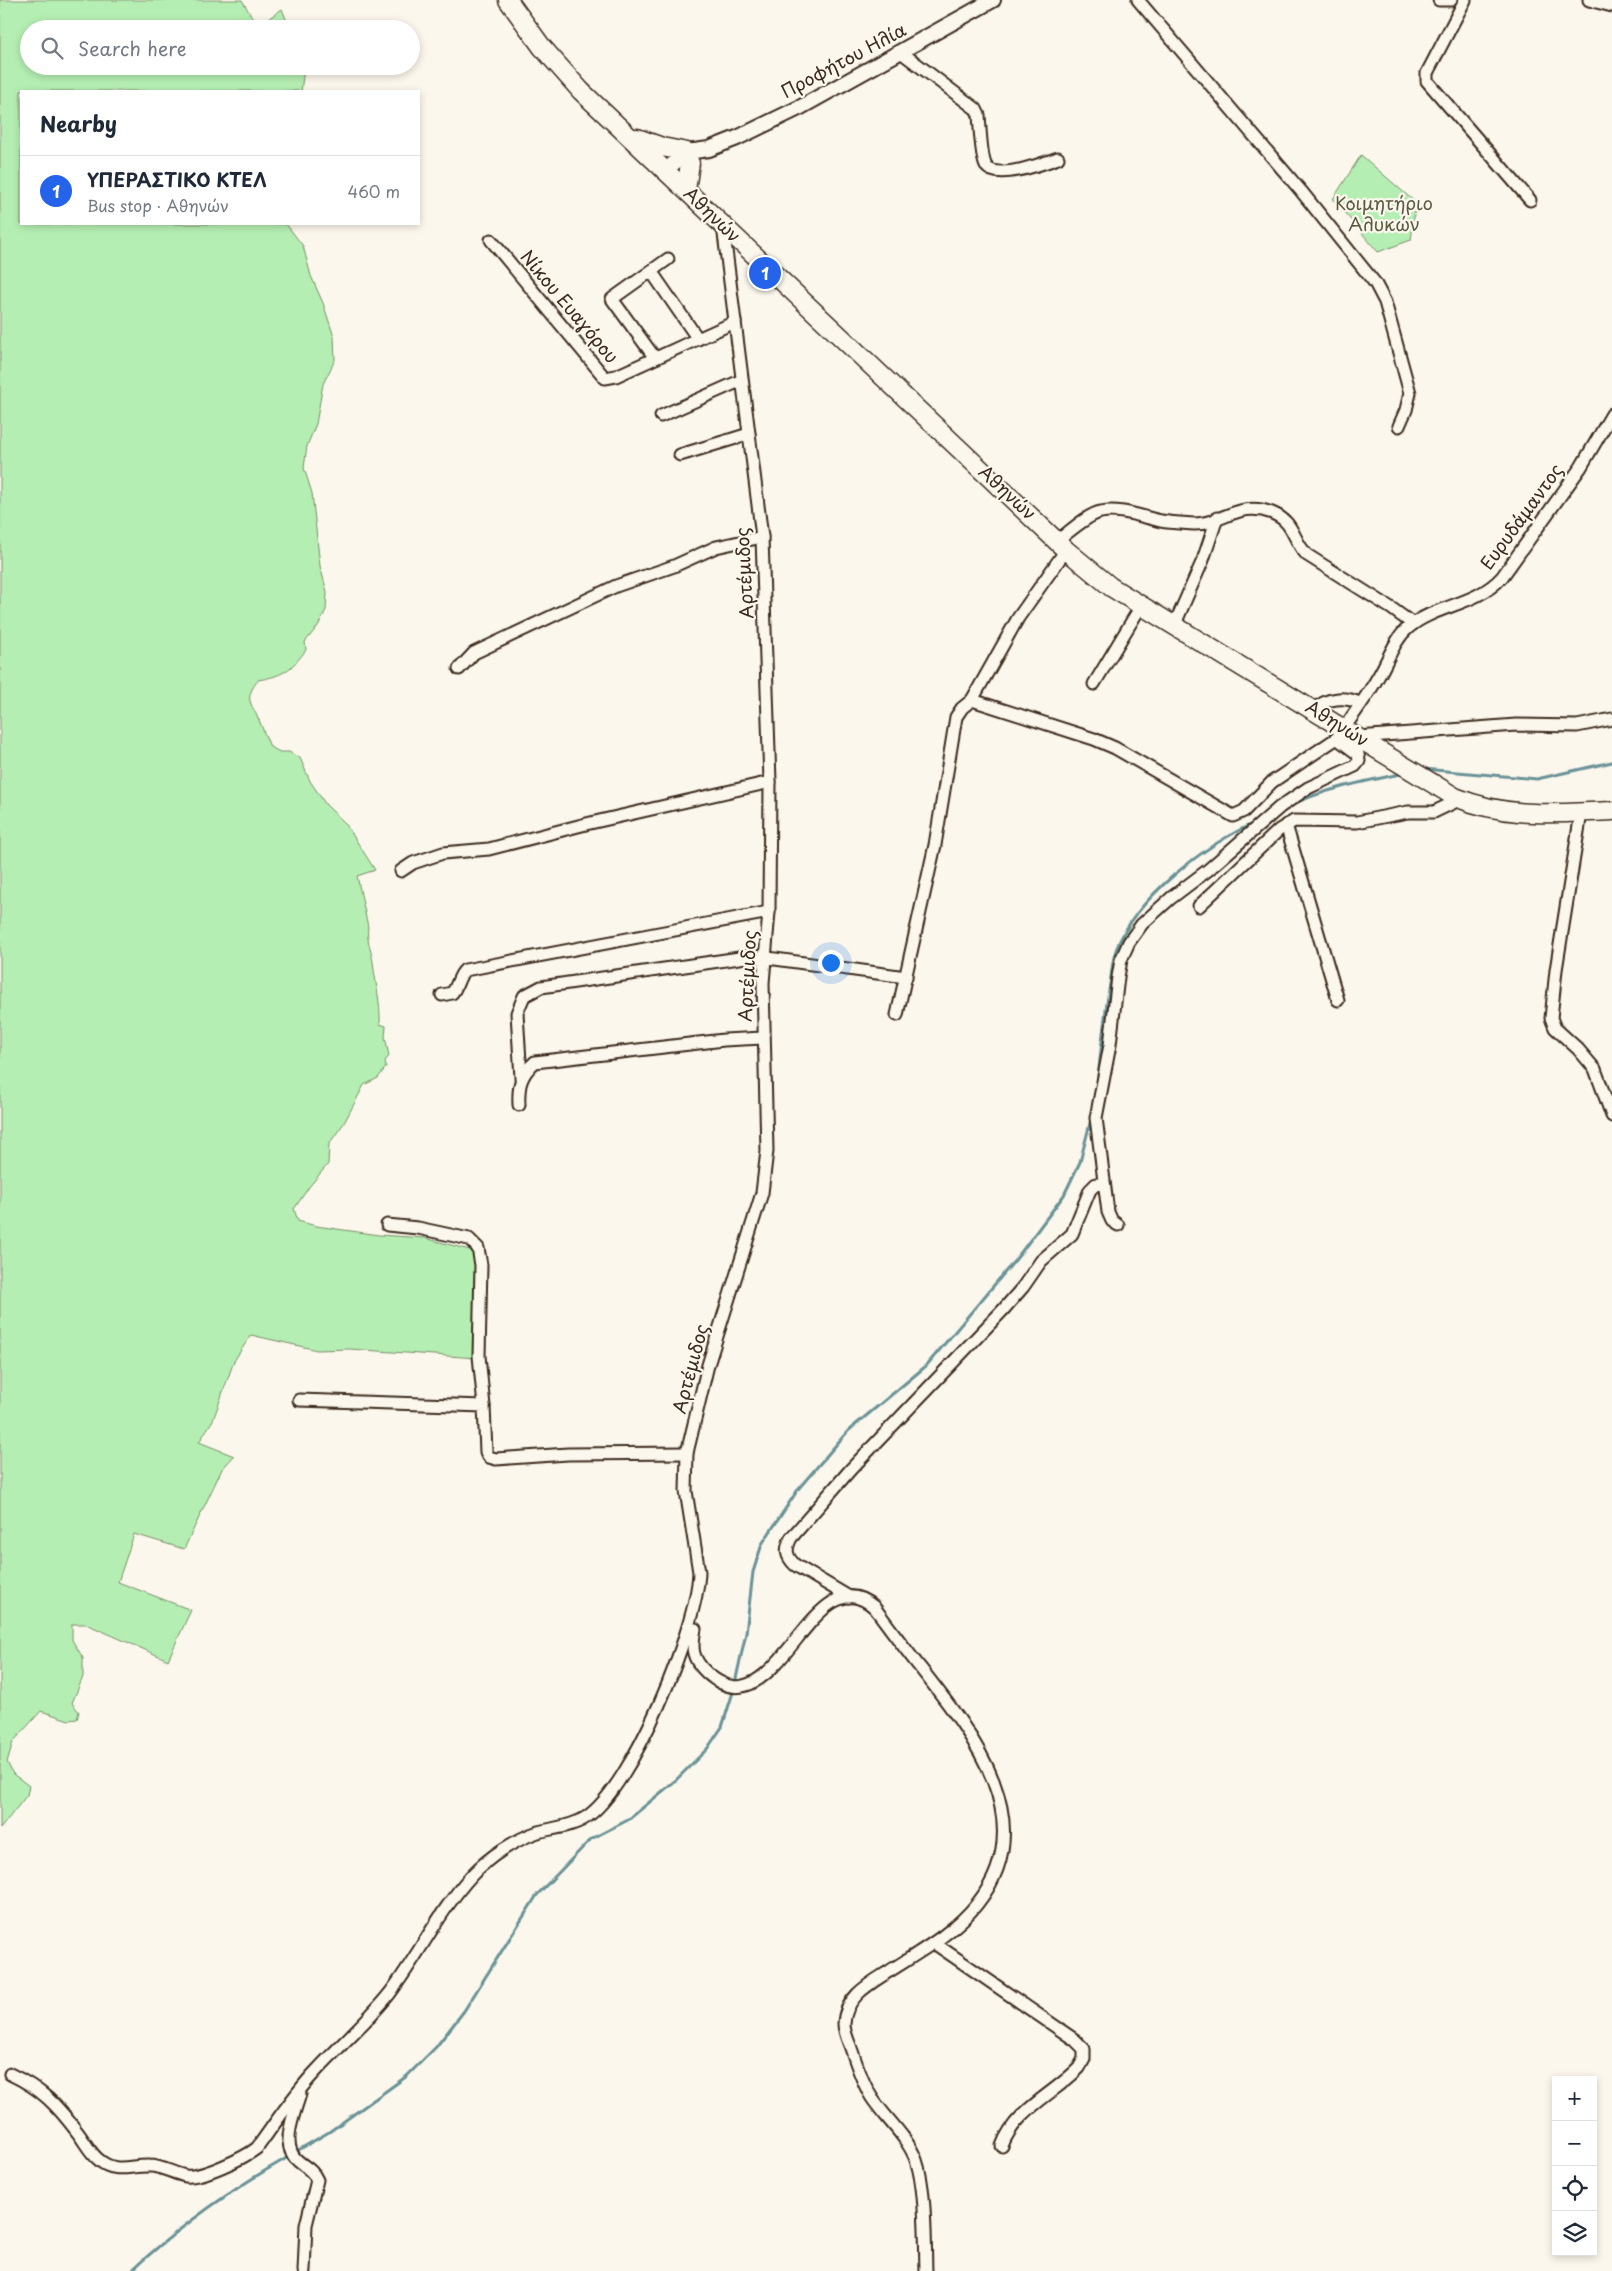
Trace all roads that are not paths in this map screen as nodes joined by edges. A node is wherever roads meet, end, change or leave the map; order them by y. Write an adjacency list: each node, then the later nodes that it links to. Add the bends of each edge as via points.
1 (508, 0): 10 (main road, Αθηνών, via 566,75)
2 (993, 0): 9 (street, Προφήτου Ηλία)
3 (1138, 0): 26 (street, via 1376,282 1385,302 1410,393)
4 (1439, 0): 5 (street)
5 (1451, 0)
6 (1465, 0): 15 (street, via 1427,72 1428,81)
7 (1590, 0): 8 (street)
8 (1612, 6)
9 (901, 52): 11 (street, Προφήτου Ηλία, via 801,107); 12 (street, via 976,109 984,160 989,168 1000,172 1013,171)
10 (627, 133): 11 (main road); 13 (main road, Αθηνών)
11 (688, 158): 13 (street); 14 (main road)
12 (1058, 158)
13 (669, 174): 14 (main road, Αθηνών)
14 (686, 190): 16 (main road, Αθηνών)
15 (1530, 200)
16 (723, 226): 20 (street, Αρτέμιδος); 31 (main road, Αθηνών)
17 (492, 240): 22 (street, Νίκου Ευαγόρου, via 603,378 612,378)
18 (668, 259): 19 (street)
19 (651, 271): 21 (street); 22 (street, via 612,299)
20 (735, 322): 21 (street, Νίκου Ευαγόρου); 23 (street, Αρτέμιδος)
21 (698, 339): 22 (street, Νίκου Ευαγόρου)
22 (655, 358)
23 (742, 380): 24 (street); 27 (street, Αρτέμιδος)
24 (661, 416)
25 (1612, 416): 33 (street, Ευρυδάμαντος, via 1581,467 1497,583)
26 (1399, 426)
27 (749, 434): 28 (street); 30 (street, Αρτέμιδος)
28 (680, 455)
29 (1217, 518): 31 (street, via 1196,524 1103,511 1095,513); 33 (street, via 1237,510 1249,510 1271,512 1284,519 1307,555); 34 (street, via 1203,560)
30 (762, 538): 35 (street, via 716,547 616,586 474,653); 42 (street, Αρτέμιδος)
31 (1062, 546): 32 (main road, Αθηνών, via 1107,584); 37 (street)
32 (1141, 606): 34 (main road, Αθηνών); 36 (street)
33 (1413, 624): 38 (street, Ευρυδάμαντος, via 1397,642)
34 (1174, 626): 39 (main road, Αθηνών)
35 (459, 669)
36 (1094, 684)
37 (972, 700): 41 (street, via 1115,748 1233,816 1244,811 1272,782); 51 (street, via 956,716 935,845)
38 (1360, 704): 39 (street, via 1335,700 1323,703); 41 (street, Ευρυδάμαντος)
39 (1316, 710): 41 (main road, Αθηνών)
40 (1612, 719): 41 (street, via 1577,726 1516,725)
41 (1347, 733): 43 (main road, Αθηνών); 59 (street, via 1358,754 1359,761 1355,766 1308,788 1280,807 1142,924 1129,942 1121,960 1096,1118)
42 (770, 782): 47 (street, via 489,849 444,853 413,862); 49 (street, Αρτέμιδος)
43 (1458, 798): 45 (main road, Αθηνών, via 1480,806 1528,815); 46 (street, via 1434,812 1408,812 1357,822 1298,820)
44 (1612, 811): 45 (main road, Αθηνών)
45 (1581, 813): 58 (street, via 1551,1018 1556,1028 1595,1069)
46 (1286, 825): 48 (street); 53 (street)
47 (401, 871)
48 (1199, 906)
49 (769, 912): 50 (street, Αρτέμιδος); 52 (street, via 465,970 452,993)
50 (764, 956): 51 (street); 55 (street, Αρτέμιδος); 56 (street, via 530,991 517,1013)
51 (906, 977): 54 (street)
52 (442, 995)
53 (1338, 1000)
54 (897, 1015)
55 (763, 1038): 56 (street, via 535,1062); 64 (street, Αρτέμιδος, via 765,1176 753,1225 708,1365)
56 (521, 1078): 57 (street)
57 (519, 1105)
58 (1612, 1116)
59 (1104, 1185): 61 (street, via 1110,1217); 66 (street, via 1096,1184 1090,1190 1072,1234 1041,1261 1003,1310 851,1469 791,1538 788,1558)
60 (387, 1225): 63 (street, via 469,1239 478,1248 479,1356)
61 (1118, 1225)
62 (299, 1400): 63 (street)
63 (484, 1406): 64 (street, via 486,1452 491,1458)
64 (687, 1453): 65 (street, Αρτέμιδος, via 686,1491 699,1572)
65 (698, 1586): 66 (street, via 701,1595 693,1654 713,1678 733,1687 754,1682 787,1652 815,1615); 69 (street, Αρτέμιδος, via 681,1653 624,1773 608,1796 587,1817 574,1824 519,1839 473,1874 390,1992)
66 (849, 1597): 67 (street, via 858,1597 874,1607 949,1703 980,1750 998,1794 1004,1832 1002,1853 993,1880 965,1918)
67 (934, 1943): 70 (street, via 1084,2049 1080,2068 1015,2123); 72 (street, via 860,1992 848,2005 844,2024 866,2086 916,2160 923,2209)
68 (10, 2074): 69 (street, Αρτέμιδος, via 40,2090 69,2120 98,2160 109,2167 153,2166 189,2176 233,2162 257,2148)
69 (302, 2088): 71 (street, via 289,2145 295,2158 308,2167 316,2180 306,2225)
70 (1002, 2146)
71 (304, 2271)
72 (926, 2271)

